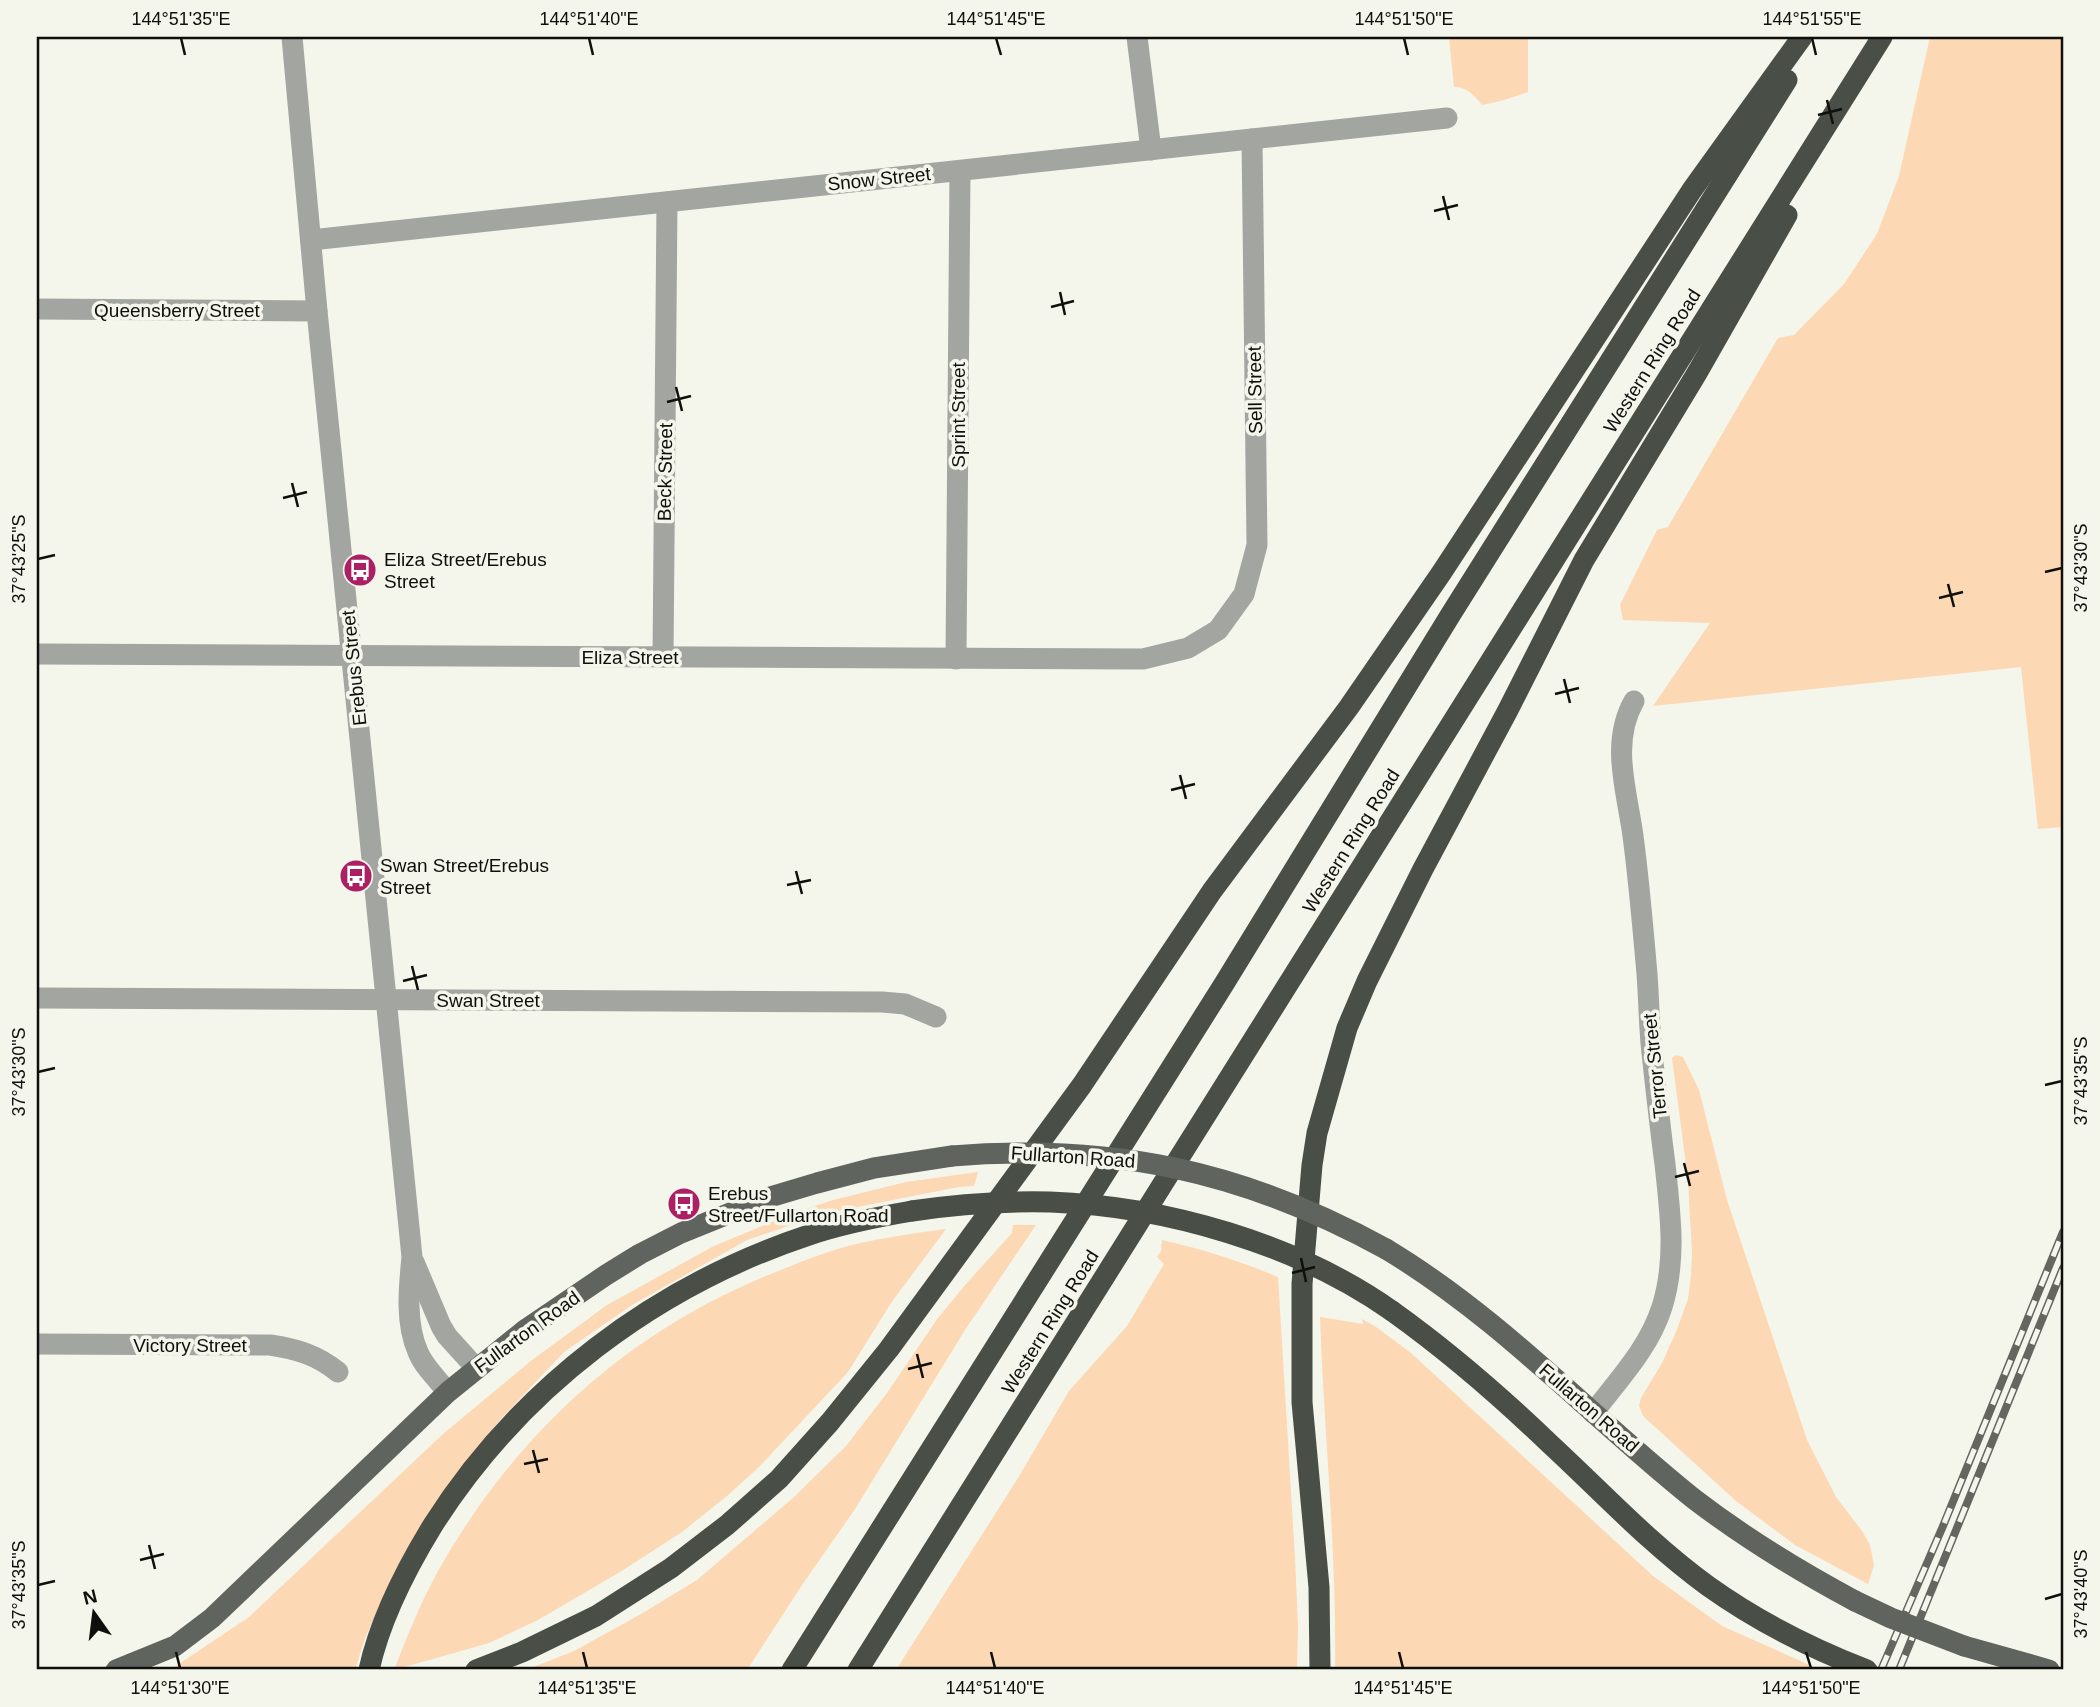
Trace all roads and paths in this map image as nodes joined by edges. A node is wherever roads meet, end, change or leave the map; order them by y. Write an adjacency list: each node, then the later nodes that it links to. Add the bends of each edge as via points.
1 (292, 37): 11 (street, Erebus Street)
2 (1138, 37): 8 (street)
3 (1802, 37): 31 (highway, via 1692,190 1349,707 1212,891 1082,1085 889,1349 806,1452 727,1525 631,1595 522,1652)
4 (1814, 37): 32 (highway, Western Ring Road)
5 (1885, 37): 33 (highway, Western Ring Road); 34 (highway, via 1697,373 1584,560 1429,858 1347,1028 1315,1144 1302,1284 1302,1402 1319,1587)
6 (1447, 118): 7 (street, Snow Street)
7 (1252, 139): 8 (street, Snow Street); 14 (street, Sell Street, via 1257,545 1244,594)
8 (1151, 150): 9 (street, Snow Street)
9 (960, 171): 10 (street, Snow Street); 18 (street, Sprint Street)
10 (667, 202): 11 (street, Snow Street); 17 (street, Beck Street)
11 (311, 240): 13 (street, Erebus Street)
12 (37, 309): 13 (street, Queensberry Street)
13 (317, 311): 16 (street, Erebus Street)
14 (1218, 630): 18 (street, Eliza Street, via 1188,648 1143,659)
15 (37, 654): 16 (street, Eliza Street)
16 (353, 656): 17 (street, Eliza Street); 21 (street, Erebus Street)
17 (663, 657): 18 (street, Eliza Street)
18 (956, 659)
19 (1634, 701): 28 (street, Terror Street, via 1627,714 1621,753 1642,919 1651,1050 1672,1222 1671,1256 1655,1324 1631,1367)
20 (37, 998): 21 (street, Swan Street)
21 (387, 999): 22 (street, Swan Street, via 882,1002 905,1004); 23 (street, Erebus Street)
22 (936, 1017)
23 (412, 1257): 25 (street, Erebus Street, via 441,1326); 27 (street, Erebus Street, via 409,1292 415,1345)
24 (37, 1344): 26 (street, Victory Street, via 270,1345 304,1352)
25 (476, 1368): 27 (main road, Fullarton Road); 28 (main road, Fullarton Road, bridge, via 640,1254 770,1197 874,1168 952,1156 1046,1152 1176,1168 1283,1199 1350,1229 1457,1295)
26 (338, 1372)
27 (448, 1392): 29 (main road, Fullarton Road, via 212,1618 175,1646)
28 (1593, 1413): 36 (main road, Fullarton Road, bridge, via 1713,1513 1780,1559 1891,1618 1964,1646)
29 (116, 1670)
30 (369, 1670): 35 (highway, bridge, via 407,1570 474,1466 553,1381 611,1336 713,1275 812,1234 912,1211 1052,1202 1169,1217 1242,1238 1352,1287 1430,1338 1479,1379 1686,1569 1766,1624)
31 (476, 1670)
32 (792, 1670)
33 (858, 1670)
34 (1320, 1670)
35 (1867, 1670)
36 (2049, 1670)

